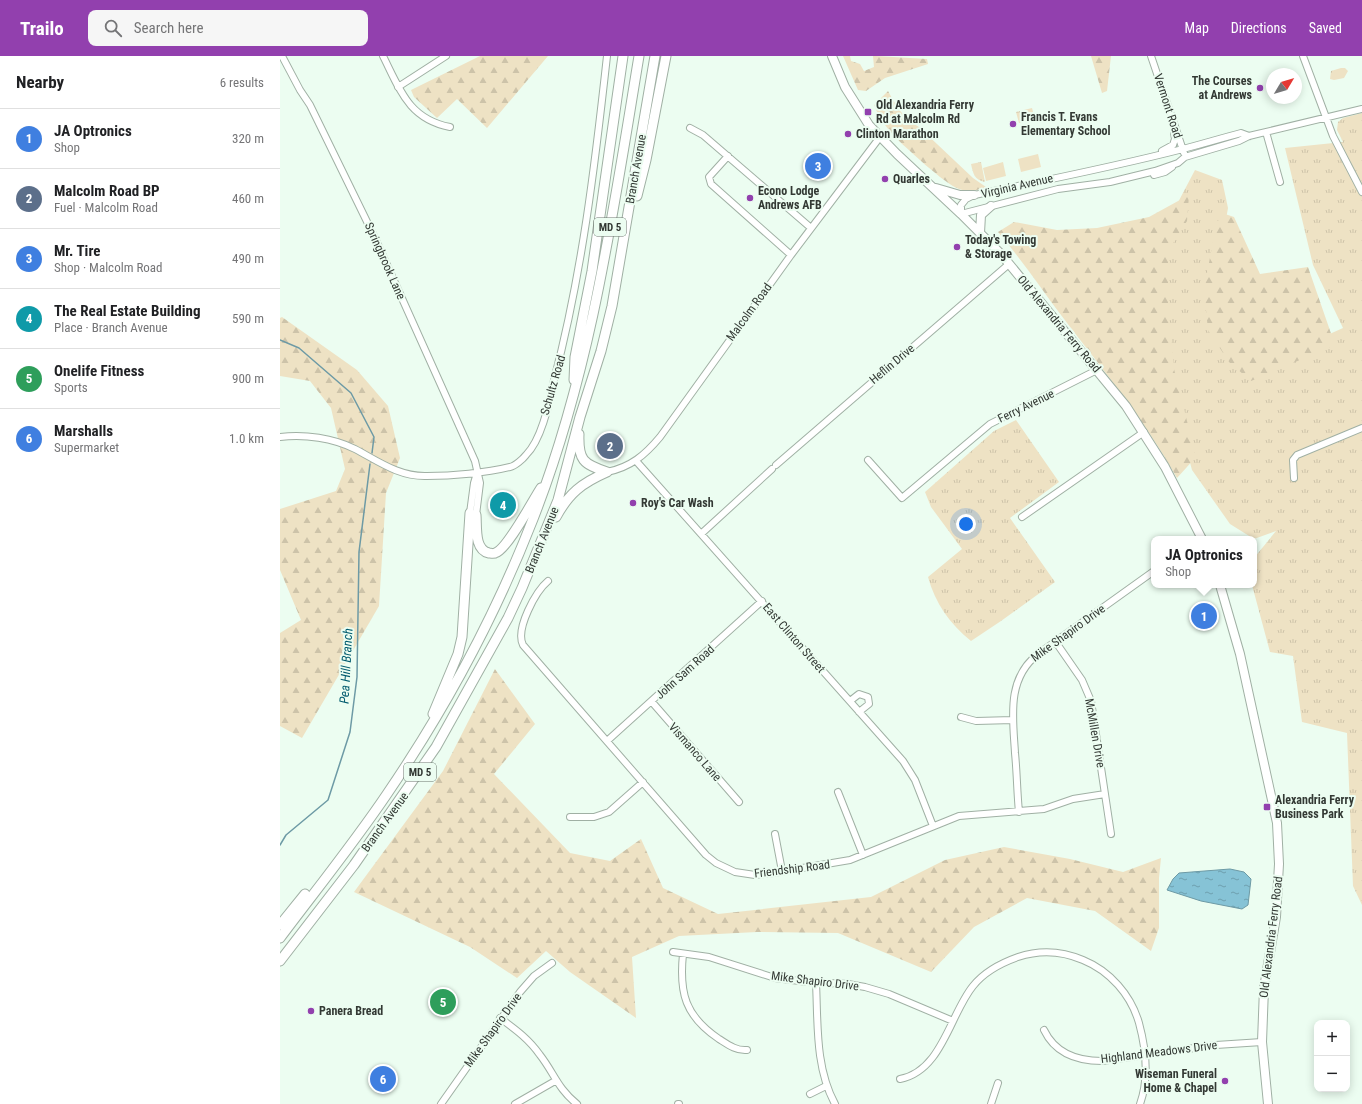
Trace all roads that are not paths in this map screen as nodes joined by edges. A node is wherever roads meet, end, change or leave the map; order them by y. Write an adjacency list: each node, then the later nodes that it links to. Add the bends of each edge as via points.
1 (282, 56): 44 (street, Springbrook Lane, via 310,105 374,236 454,413)
2 (383, 56): 12 (street)
3 (446, 56): 12 (street)
4 (607, 56): 44 (street, Schultz Road, via 594,178 575,292 563,350 541,426 526,456 512,467)
5 (623, 56): 37 (highway, via 592,271 575,357)
6 (639, 56): 37 (highway, Branch Avenue / MD 5, via 601,279)
7 (655, 56): 33 (highway, Branch Avenue / MD 5)
8 (666, 56): 33 (highway, via 646,160)
9 (832, 56): 20 (main road, Old Alexandria Ferry Road, via 856,106)
10 (1152, 56): 15 (street, Vermont Road)
11 (1303, 56): 14 (street)
12 (398, 87): 16 (street, via 422,117)
13 (1362, 109): 14 (street, Virginia Avenue)
14 (1326, 118): 18 (street, Virginia Avenue); 27 (street)
15 (1173, 122): 21 (street, Vermont Road); 22 (street, via 1173,145)
16 (450, 128)
17 (690, 128): 23 (street, via 703,135)
18 (1266, 132): 19 (street, Virginia Avenue); 25 (street)
19 (1249, 136): 21 (street, Virginia Avenue, via 1241,133); 24 (street, Virginia Avenue)
20 (880, 137): 26 (main road, Old Alexandria Ferry Road); 31 (street, Malcolm Road)
21 (1182, 149): 22 (street, Virginia Avenue); 24 (street, Vermont Road)
22 (1157, 155): 28 (street, Virginia Avenue)
23 (728, 156): 31 (street); 34 (street, via 709,177 711,184)
24 (1185, 157): 29 (street, Virginia Avenue, via 1178,163 1126,178 1058,189)
25 (1280, 182)
26 (930, 186): 28 (main road, via 960,195); 30 (main road, Old Alexandria Ferry Road)
27 (1362, 192)
28 (974, 195): 30 (street, Virginia Avenue, via 961,205)
29 (991, 206): 30 (street, Virginia Avenue); 32 (main road, via 981,215)
30 (961, 214): 32 (main road, Old Alexandria Ferry Road)
31 (811, 228): 34 (street, Malcolm Road)
32 (980, 233): 35 (main road, Old Alexandria Ferry Road)
33 (621, 249): 38 (highway, Branch Avenue / MD 5, via 606,329)
34 (791, 255): 43 (street, Malcolm Road, via 660,437)
35 (1009, 264): 36 (main road, Old Alexandria Ferry Road); 50 (street, Heflin Drive, via 774,467)
36 (1097, 370): 40 (main road, Old Alexandria Ferry Road); 42 (street, Ferry Avenue, via 982,429 902,498)
37 (574, 396): 46 (highway, Branch Avenue / MD 5)
38 (580, 418): 45 (highway, via 580,455 586,464); 52 (highway, Branch Avenue / MD 5, via 558,500)
39 (1362, 428): 47 (street, via 1297,455 1293,460)
40 (1144, 432): 49 (street); 51 (main road, Old Alexandria Ferry Road, via 1174,482)
41 (280, 437): 44 (street, Schultz Road, via 306,436 342,443 384,465 412,475 452,475)
42 (868, 460)
43 (636, 462): 45 (street, Malcolm Road); 50 (street, East Clinton Street)
44 (477, 471): 48 (street)
45 (607, 472): 52 (highway, via 575,490 562,506)
46 (549, 475): 48 (highway, via 511,538 502,550 495,554 485,552 477,539); 63 (highway, Branch Avenue / MD 5, via 518,556 482,631 444,704)
47 (1294, 478)
48 (473, 514): 63 (highway, via 462,637 458,654)
49 (1022, 517)
50 (701, 534): 56 (street, East Clinton Street)
51 (1199, 536)
52 (534, 559): 77 (highway, Branch Avenue / MD 5, via 508,618 436,747)
53 (1151, 572): 57 (street, Mike Shapiro Drive)
54 (548, 581): 64 (street, Friendship Road, via 539,591 524,622 520,633 522,642)
55 (1221, 588): 89 (main road, Old Alexandria Ferry Road, via 1240,654 1277,823 1279,872 1276,916 1264,988)
56 (762, 601): 58 (street, East Clinton Street); 59 (street, John Sam Road)
57 (1055, 641): 62 (street, Mike Shapiro Drive, via 1034,656 1024,667 1015,689); 67 (street, McMillen Drive, via 1079,674 1088,694)
58 (850, 701): 60 (street, East Clinton Street); 60 (street, via 862,693 868,697 869,704)
59 (652, 702): 64 (street, John Sam Road); 68 (street, Vismanco Lane)
60 (859, 712): 71 (street, East Clinton Street, via 907,766)
61 (961, 717): 62 (street, via 976,721)
62 (1013, 720): 69 (street, Mike Shapiro Drive)
63 (421, 741): 76 (highway, Branch Avenue / MD 5, via 387,794)
64 (607, 741): 65 (street, Friendship Road)
65 (643, 782): 70 (street, via 609,812 594,817); 75 (street, Friendship Road, via 716,864 746,874)
66 (838, 792): 74 (street)
67 (1105, 794): 69 (street, Friendship Road); 73 (street, McMillen Drive)
68 (739, 802)
69 (1019, 812): 71 (street, Friendship Road, via 960,816)
70 (570, 817)
71 (934, 826): 74 (street, Friendship Road)
72 (775, 834): 75 (street)
73 (1112, 834)
74 (863, 855): 75 (street, Friendship Road, via 844,862)
75 (782, 871)
76 (328, 873): 78 (highway, via 311,887); 79 (highway, Branch Avenue / MD 5)
77 (324, 906): 82 (highway, Branch Avenue / MD 5); 84 (highway)
78 (280, 925)
79 (280, 938)
80 (673, 952): 81 (street, Mike Shapiro Drive)
81 (683, 954): 85 (street, Mike Shapiro Drive, via 709,957 775,978); 90 (street, via 683,992 693,1015 701,1025 730,1046)
82 (280, 961)
83 (552, 963): 86 (street, Mike Shapiro Drive, via 527,983)
84 (280, 968)
85 (816, 983): 87 (street, Mike Shapiro Drive, via 865,987); 95 (street, via 820,1054)
86 (500, 1018): 93 (street, via 526,1038 542,1057); 97 (street, Mike Shapiro Drive)
87 (953, 1021): 91 (street, via 974,985 997,966 1020,956 1036,953 1068,955 1092,963 1112,978 1123,991 1137,1017); 92 (street, via 943,1043 926,1064 915,1073)
88 (1044, 1030): 91 (street, Highland Meadows Drive, via 1059,1049 1084,1059 1102,1061)
89 (1262, 1042): 91 (street, Highland Meadows Drive, via 1228,1043); 103 (main road, Old Alexandria Ferry Road)
90 (747, 1050)
91 (1144, 1054): 102 (street, via 1145,1083)
92 (900, 1079)
93 (555, 1081): 98 (street); 99 (street)
94 (998, 1083): 101 (street)
95 (826, 1086): 96 (street); 100 (street)
96 (810, 1094)
97 (440, 1104)
98 (515, 1104)
99 (577, 1104)
100 (835, 1104)
101 (991, 1104)
102 (1140, 1104)
103 (1268, 1104)

